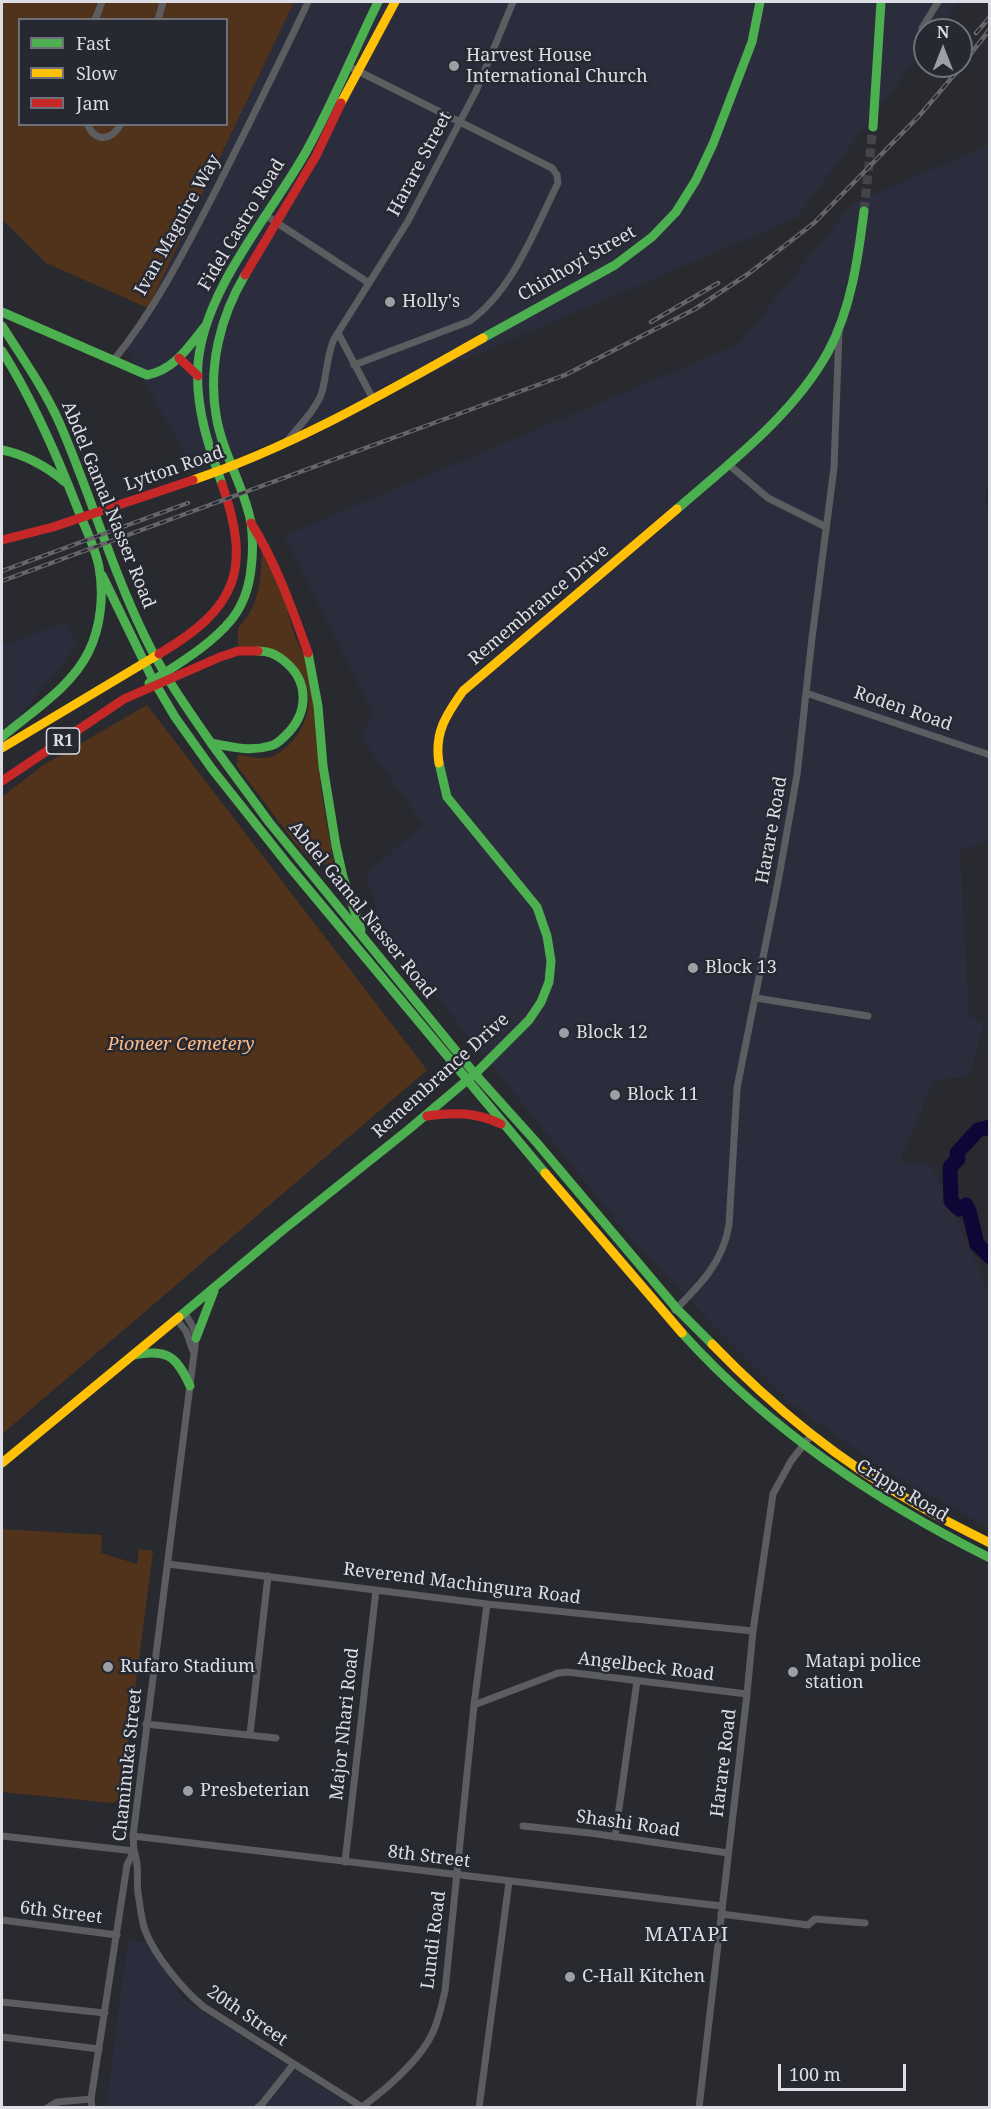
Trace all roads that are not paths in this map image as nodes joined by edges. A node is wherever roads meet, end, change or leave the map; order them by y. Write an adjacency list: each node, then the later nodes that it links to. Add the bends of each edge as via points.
1 (102, 2): 10 (street)
2 (164, 2): 11 (street)
3 (308, 2): 30 (street, Ivan Maguire Way, via 176,268)
4 (378, 2): 13 (main road, Fidel Castro Road / R1)
5 (395, 2): 14 (main road, Fidel Castro Road / R1)
6 (513, 2): 15 (street, Harare Street)
7 (760, 2): 33 (main road, Chinhoyi Street, via 750,52 706,158 683,202 647,243 615,265)
8 (881, 2): 18 (main road)
9 (938, 2): 12 (street)
10 (95, 18)
11 (159, 18)
12 (928, 18)
13 (348, 66): 14 (street); 20 (main road, Fidel Castro Road / R1, via 307,150)
14 (357, 71): 15 (street); 21 (main road, Fidel Castro Road / R1, via 316,156)
15 (460, 120): 22 (street, Harare Street, via 408,221); 31 (street, via 552,168 558,183 521,257 483,311 470,321)
16 (88, 126): 17 (street, via 97,137 107,137)
17 (120, 126)
18 (873, 127)
19 (864, 211): 25 (main road, Remembrance Drive, via 857,264)
20 (265, 215): 21 (street); 24 (main road, Fidel Castro Road / R1, via 223,285)
21 (276, 222): 22 (street); 38 (main road, Fidel Castro Road / R1, via 235,291 216,351 214,394 223,442)
22 (369, 283): 27 (street, Harare Street)
23 (2, 312): 30 (main road)
24 (206, 325): 29 (main road); 32 (main road, Fidel Castro Road / R1)
25 (839, 325): 36 (main road, Remembrance Drive, via 807,384); 39 (street, Harare Road, via 834,468)
26 (2, 326): 45 (main road, Abdel Gamal Nasser Road, via 59,422 144,636)
27 (338, 333): 31 (street); 34 (street, Harare Street, via 330,348 320,397)
28 (2, 351): 37 (main road, Abdel Gamal Nasser Road, via 37,411)
29 (179, 358): 30 (main road, via 157,375 147,375); 32 (main road)
30 (113, 361)
31 (354, 365): 33 (street)
32 (198, 376): 46 (main road, Fidel Castro Road / R1, via 209,446 237,533 236,572 224,602 197,630)
33 (373, 399): 34 (main road, Chinhoyi Street)
34 (285, 443): 40 (main road, Lytton Road, via 209,475)
35 (2, 450): 37 (main road, via 27,455)
36 (728, 464): 39 (street, via 768,498); 52 (main road, Remembrance Drive, via 462,691 442,724 436,752 447,797 537,908 551,953 548,987 538,1010)
37 (68, 484): 41 (main road, Abdel Gamal Nasser Road)
38 (251, 523): 43 (main road, R1, via 250,576 246,596 232,620 190,655); 49 (main road, via 290,602 310,657 336,846)
39 (826, 527): 42 (street, Harare Road)
40 (2, 540)
41 (98, 564): 44 (main road, via 101,593 97,631 89,653 73,675); 53 (main road, Abdel Gamal Nasser Road, via 133,643 188,735)
42 (807, 693): 47 (street, Roden Road); 50 (street, Harare Road, via 795,792)
43 (124, 699): 45 (main road, via 238,651 267,651 293,668 303,700 300,716 283,738 273,746 252,750); 48 (main road, R1)
44 (2, 737)
45 (211, 742): 49 (main road, Abdel Gamal Nasser Road, via 269,822)
46 (2, 748)
47 (990, 755)
48 (2, 781)
49 (364, 936): 52 (main road, Abdel Gamal Nasser Road)
50 (756, 998): 51 (street); 57 (street, Harare Road, via 737,1088 726,1241 711,1270)
51 (868, 1016)
52 (475, 1074): 53 (main road, Remembrance Drive); 57 (main road, Abdel Gamal Nasser Road)
53 (466, 1081): 54 (main road, Remembrance Drive); 55 (main road, Abdel Gamal Nasser Road)
54 (428, 1116): 55 (main road, via 457,1112 483,1115); 56 (main road, Remembrance Drive)
55 (506, 1127): 59 (main road, Abdel Gamal Nasser Road)
56 (215, 1288): 58 (main road, Remembrance Drive); 61 (main road)
57 (677, 1309): 59 (street, Harare Road); 65 (main road, Abdel Gamal Nasser Road, via 753,1386)
58 (184, 1312): 60 (main road, Remembrance Drive); 61 (street)
59 (667, 1317): 66 (main road, Abdel Gamal Nasser Road, via 747,1398)
60 (176, 1319): 62 (street, via 189,1337); 63 (main road, Remembrance Drive)
61 (196, 1338): 62 (street, Chaminuka Street)
62 (194, 1353): 64 (street, Chaminuka Street)
63 (130, 1355): 64 (main road, via 150,1351 169,1354 182,1366); 67 (main road, Remembrance Drive)
64 (190, 1386): 70 (street, Chaminuka Street)
65 (812, 1434): 66 (street, Harare Road); 68 (main road, Cripps Road, via 881,1484)
66 (803, 1444): 69 (main road, Cripps Road, via 895,1507); 74 (street, Harare Road, via 773,1494)
67 (2, 1463)
68 (990, 1543)
69 (990, 1558)
70 (168, 1564): 71 (street, Reverend Machingura Road); 78 (street, Chaminuka Street)
71 (268, 1576): 72 (street, Reverend Machingura Road); 79 (street)
72 (376, 1590): 73 (street, Reverend Machingura Road); 87 (street, Major Nhari Road)
73 (486, 1604): 74 (street, Reverend Machingura Road); 77 (street, Lundi Road)
74 (753, 1631): 76 (street, Harare Road)
75 (638, 1680): 76 (street, Angelbeck Road); 77 (street, Angelbeck Road, via 567,1672); 84 (street)
76 (747, 1694): 86 (street, Harare Road)
77 (474, 1706): 88 (street, Lundi Road)
78 (146, 1724): 79 (street); 83 (street, Chaminuka Street)
79 (250, 1734): 80 (street)
80 (276, 1738)
81 (523, 1826): 84 (street, Shashi Road)
82 (2, 1836): 85 (street)
83 (133, 1836): 85 (street, Chaminuka Street); 87 (street, 8th Street)
84 (615, 1837): 86 (street, Shashi Road)
85 (134, 1851): 93 (street, Chaminuka Street, via 127,1865); 98 (street, 20th Street, via 144,1928 161,1958 204,2007)
86 (728, 1853): 90 (street, Harare Road)
87 (345, 1862): 88 (street, 8th Street)
88 (457, 1875): 89 (street, 8th Street); 100 (street, Lundi Road, via 445,1990 433,2033 397,2076)
89 (509, 1882): 90 (street, 8th Street); 104 (street)
90 (721, 1910): 92 (street, 8th Street, via 808,1926 815,1919); 105 (street, Harare Road)
91 (2, 1920): 93 (street, 6th Street)
92 (865, 1923)
93 (117, 1935): 95 (street, Chaminuka Street)
94 (2, 2002): 95 (street)
95 (105, 2013): 97 (street, Chaminuka Street)
96 (2, 2037): 97 (street)
97 (99, 2049): 99 (street, Chaminuka Street)
98 (293, 2065): 100 (street, 20th Street); 103 (street)
99 (91, 2099): 101 (street, via 57,2102); 102 (street, Chaminuka Street)
100 (362, 2107)
101 (47, 2108)
102 (92, 2108)
103 (257, 2108)
104 (479, 2108)
105 (699, 2108)

